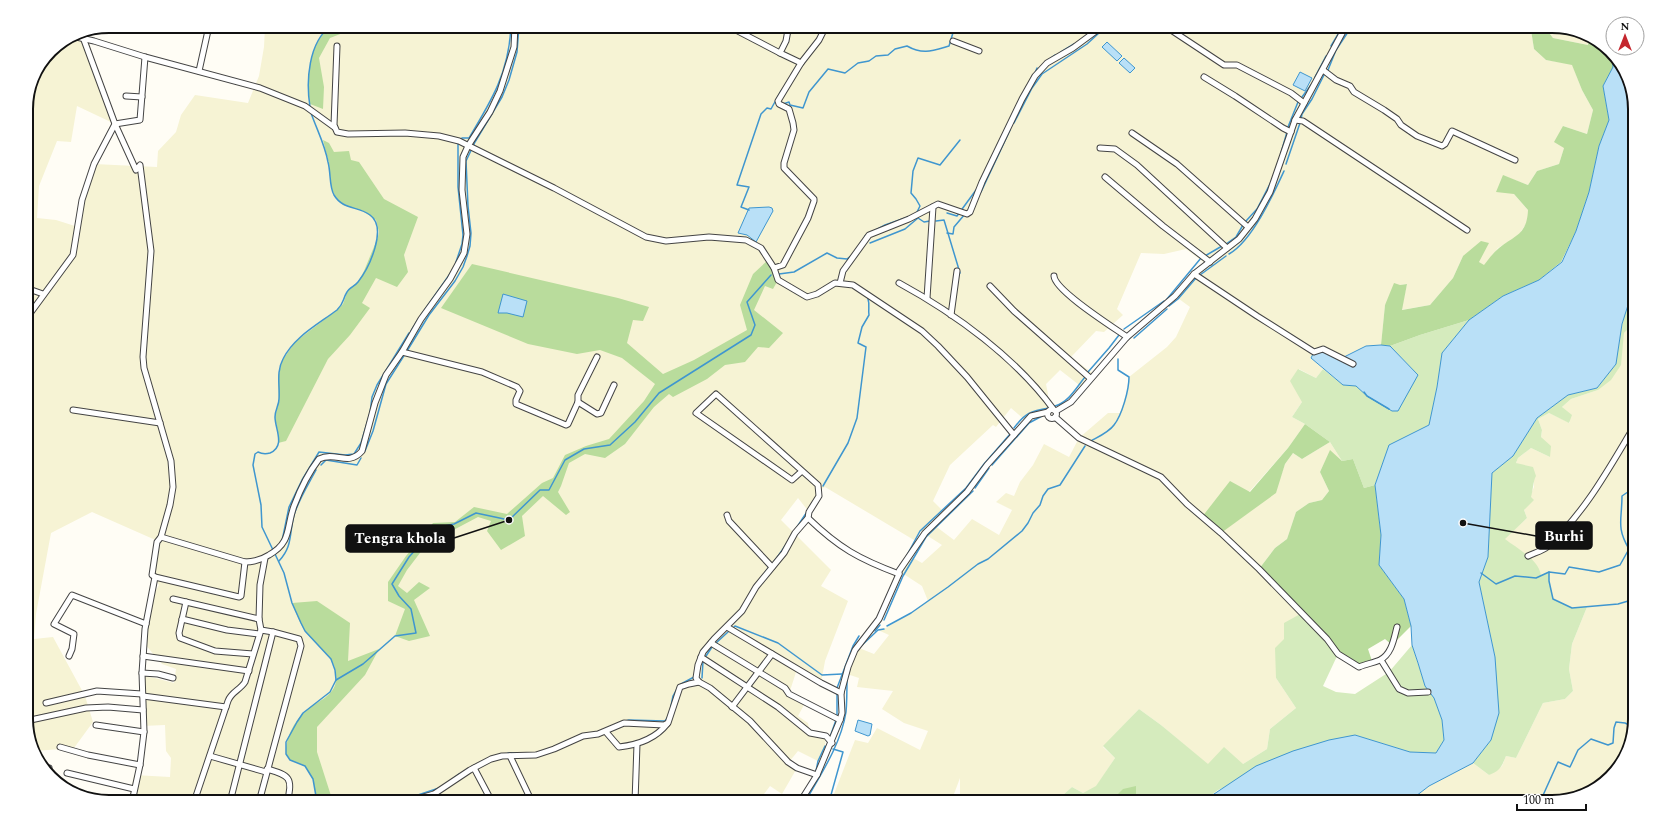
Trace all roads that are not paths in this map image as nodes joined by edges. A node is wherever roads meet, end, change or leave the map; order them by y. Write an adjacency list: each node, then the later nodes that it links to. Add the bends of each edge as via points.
1 (207, 33): 17 (street)
2 (515, 33): 27 (street, via 514,47 500,91)
3 (742, 33): 13 (street)
4 (787, 33): 13 (street)
5 (822, 33): 15 (street)
6 (1093, 33): 31 (street, via 1048,63 1035,76 982,182 970,212 962,213 938,204)
7 (1176, 33): 21 (street, via 1224,65 1237,65 1291,93)
8 (1342, 33): 16 (street)
9 (83, 38): 14 (street); 23 (street)
10 (953, 41): 12 (street)
11 (337, 46): 24 (street)
12 (979, 51)
13 (780, 53): 15 (street)
14 (145, 57): 17 (street); 20 (street)
15 (802, 63): 36 (street, via 778,102 789,109 794,123 784,168 814,199 814,204 783,265)
16 (1323, 70): 21 (street); 29 (street, via 1350,86 1354,92 1397,119 1417,136 1442,146 1452,132)
17 (199, 71): 24 (street, via 260,88 305,106)
18 (1204, 77): 25 (street)
19 (126, 96): 20 (street)
20 (142, 97): 23 (street, via 140,120)
21 (1304, 103): 22 (street)
22 (1295, 120): 25 (street); 33 (street, via 1303,121)
23 (114, 124): 44 (street, via 94,164 82,200 73,255); 59 (street, via 136,170 140,165 151,251 143,357)
24 (334, 127): 27 (street, via 337,132 343,134 405,133 439,136)
25 (1291, 132): 32 (street, via 1270,192)
26 (1132, 133): 32 (street, via 1177,164)
27 (468, 146): 36 (street, via 646,237 666,241 709,237 746,240 761,248); 49 (street, via 463,157 462,190 467,234 464,253)
28 (1100, 148): 34 (street, via 1115,149 1137,165)
29 (1515, 160)
30 (1104, 177): 35 (street)
31 (933, 207): 40 (street, via 869,235 844,271); 45 (street)
32 (1248, 228): 34 (street)
33 (1467, 230)
34 (1227, 248): 35 (street)
35 (1210, 262): 38 (street)
36 (774, 268): 40 (street, via 778,280 807,297)
37 (957, 271): 47 (street)
38 (1194, 274): 48 (street, via 1175,296); 51 (street, via 1314,352 1323,349)
39 (1054, 276): 48 (street, via 1055,281 1068,295)
40 (840, 283): 60 (street, via 853,285 922,331 959,368)
41 (899, 283): 45 (street)
42 (990, 286): 52 (street, via 1014,311)
43 (33, 290): 44 (street)
44 (43, 294): 46 (street)
45 (927, 298): 47 (street)
46 (33, 309)
47 (951, 315): 56 (street, via 1013,364)
48 (1127, 336): 52 (street)
49 (402, 352): 54 (street, via 482,372 517,387 520,391 516,404 566,426); 66 (street, via 386,375 379,391 362,451 352,459 329,456 319,459 294,504 286,538 278,550)
50 (597, 357): 54 (street, via 578,395)
51 (1353, 364)
52 (1090, 378): 56 (street, via 1071,402)
53 (614, 385): 54 (street, via 599,414)
54 (578, 402)
55 (73, 410): 59 (street)
56 (1055, 410): 57 (street, via 1051,409); 58 (street)
57 (1048, 412): 58 (street, via 1048,417); 60 (street, via 1031,416)
58 (1055, 417): 87 (street, via 1079,438 1161,477 1259,569 1327,639 1338,654 1359,668 1372,661)
59 (160, 423): 65 (street, via 170,461 173,487)
60 (1014, 434): 70 (street, via 959,500 925,533 908,556)
61 (1628, 437): 67 (street, via 1587,503 1546,548)
62 (802, 471): 62 (street, via 716,394 696,413 792,480); 64 (street, via 818,485 818,496)
63 (727, 515): 69 (street, via 734,527)
64 (808, 518): 69 (street); 70 (street, via 846,550)
65 (161, 537): 68 (street); 71 (street, via 157,542 152,575)
66 (267, 556): 68 (street); 75 (street, via 260,585)
67 (1528, 556)
68 (245, 562): 71 (street, via 239,597)
69 (772, 567): 77 (street, via 756,587 742,612)
70 (899, 574): 95 (street, via 879,619 855,650)
71 (154, 577): 76 (street)
72 (173, 599): 73 (street)
73 (186, 602): 74 (street); 75 (street)
74 (182, 619): 79 (street, via 226,630); 82 (street, via 179,635 184,639 215,651)
75 (259, 619): 79 (street)
76 (146, 624): 84 (street, via 72,596 54,624 74,634); 85 (street)
77 (727, 627): 81 (street); 83 (street)
78 (1397, 627): 87 (street, via 1391,650)
79 (260, 632): 80 (street); 82 (street)
80 (273, 632): 112 (street); 115 (street, via 299,639 301,646)
81 (711, 643): 86 (street); 89 (street)
82 (253, 654): 88 (street)
83 (772, 654): 89 (street); 95 (street)
84 (69, 656)
85 (143, 656): 88 (street); 90 (street)
86 (701, 657): 92 (street, via 696,678); 93 (street)
87 (1381, 660): 94 (street, via 1400,689 1408,693)
88 (248, 671): 98 (street, via 243,686 232,694)
89 (759, 671): 93 (street); 102 (street, via 785,688 789,694)
90 (142, 673): 91 (street); 96 (street)
91 (173, 678)
92 (699, 682): 99 (street); 103 (street, via 680,687)
93 (747, 688): 99 (street); 107 (street, via 778,707 810,733 826,736)
94 (1428, 692)
95 (841, 693): 102 (street)
96 (142, 695): 97 (street, via 97,691); 98 (street); 100 (street)
97 (46, 703)
98 (226, 707): 110 (street)
99 (732, 707): 117 (street, via 761,732 788,762)
100 (143, 710): 101 (street, via 91,707); 105 (street)
101 (33, 719)
102 (840, 720): 107 (street)
103 (668, 723): 106 (street, via 624,723); 108 (street, via 655,735)
104 (96, 726): 105 (street)
105 (144, 732): 113 (street)
106 (606, 732): 108 (street, via 619,747); 111 (street, via 583,736 536,755)
107 (832, 743): 117 (street)
108 (637, 744): 127 (street)
109 (60, 747): 113 (street)
110 (210, 756): 112 (street); 120 (street)
111 (510, 756): 114 (street, via 491,759); 126 (street)
112 (240, 764): 115 (street); 121 (street)
113 (140, 765): 118 (street)
114 (474, 768): 124 (street); 125 (street)
115 (267, 770): 122 (street); 123 (street, via 287,777 291,790)
116 (66, 773): 118 (street)
117 (817, 775): 128 (street)
118 (134, 790): 119 (street)
119 (133, 795)
120 (196, 795)
121 (232, 795)
122 (260, 795)
123 (289, 795)
124 (430, 795)
125 (488, 795)
126 (529, 795)
127 (635, 795)
128 (804, 795)

